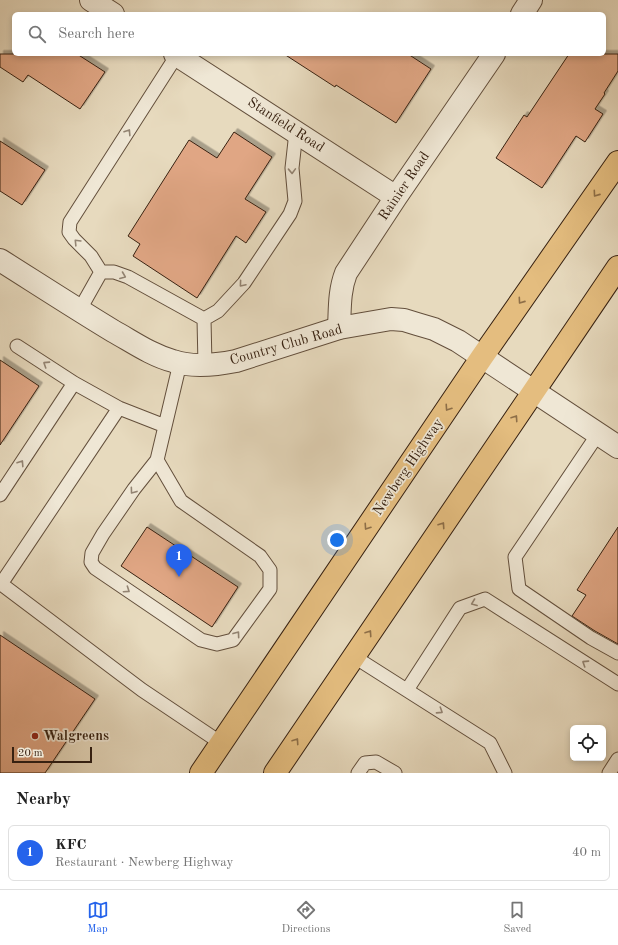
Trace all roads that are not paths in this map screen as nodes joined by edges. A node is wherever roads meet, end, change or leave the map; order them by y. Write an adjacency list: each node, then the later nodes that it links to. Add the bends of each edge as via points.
1 (91, 0): 3 (street)
2 (531, 0): 4 (street)
3 (110, 12)
4 (523, 12)
5 (175, 56): 13 (lane, one-way to 5, via 91,256 69,232 70,222)
6 (178, 56): 8 (street, Stanfield Road)
7 (493, 56): 10 (street, Rainier Road)
8 (296, 132): 10 (street, Stanfield Road); 15 (lane, one-way to 15, via 292,168 295,201 290,214 244,283 218,311)
9 (618, 162): 18 (main road, Newberg Highway, one-way to 18)
10 (396, 197): 16 (street, Rainier Road, via 342,282)
11 (0, 260): 14 (street, Country Club Road)
12 (618, 267): 22 (main road)
13 (101, 272): 14 (lane); 15 (lane, one-way to 15, via 114,272 128,277)
14 (79, 311): 19 (street, Country Club Road, via 152,353)
15 (204, 319): 20 (lane)
16 (339, 328): 18 (street, Country Club Road, via 386,319 404,320 434,329); 20 (street, Country Club Road, via 236,361)
17 (17, 346): 21 (lane, one-way to 17)
18 (482, 358): 22 (street, Country Club Road); 34 (main road, Newberg Highway, one-way to 34)
19 (180, 363): 20 (street, Country Club Road); 24 (lane)
20 (205, 365)
21 (74, 383): 23 (lane); 28 (lane, one-way to 21)
22 (533, 391): 25 (street, Country Club Road); 31 (main road, one-way to 22)
23 (120, 408): 24 (lane); 29 (lane)
24 (165, 426): 27 (lane)
25 (598, 434): 26 (street, Country Club Road); 30 (lane, via 515,557 520,589 591,638)
26 (618, 447)
27 (157, 460): 27 (lane, one-way to 27, via 134,489 92,553 91,562 95,568 201,640 217,644 233,640 270,589 270,570 260,556 181,501)
28 (0, 495)
29 (1, 584): 34 (lane, via 142,690)
30 (618, 653)
31 (353, 656): 33 (lane); 37 (main road, one-way to 31)
32 (618, 684): 33 (lane, one-way to 33, via 485,599 460,608)
33 (407, 690): 40 (lane, one-way to 40, via 490,743)
34 (221, 742): 36 (main road, Newberg Highway)
35 (618, 760): 41 (lane)
36 (201, 773)
37 (275, 773)
38 (358, 773): 39 (lane, via 365,763 376,762)
39 (395, 773)
40 (505, 773)
41 (609, 773)

